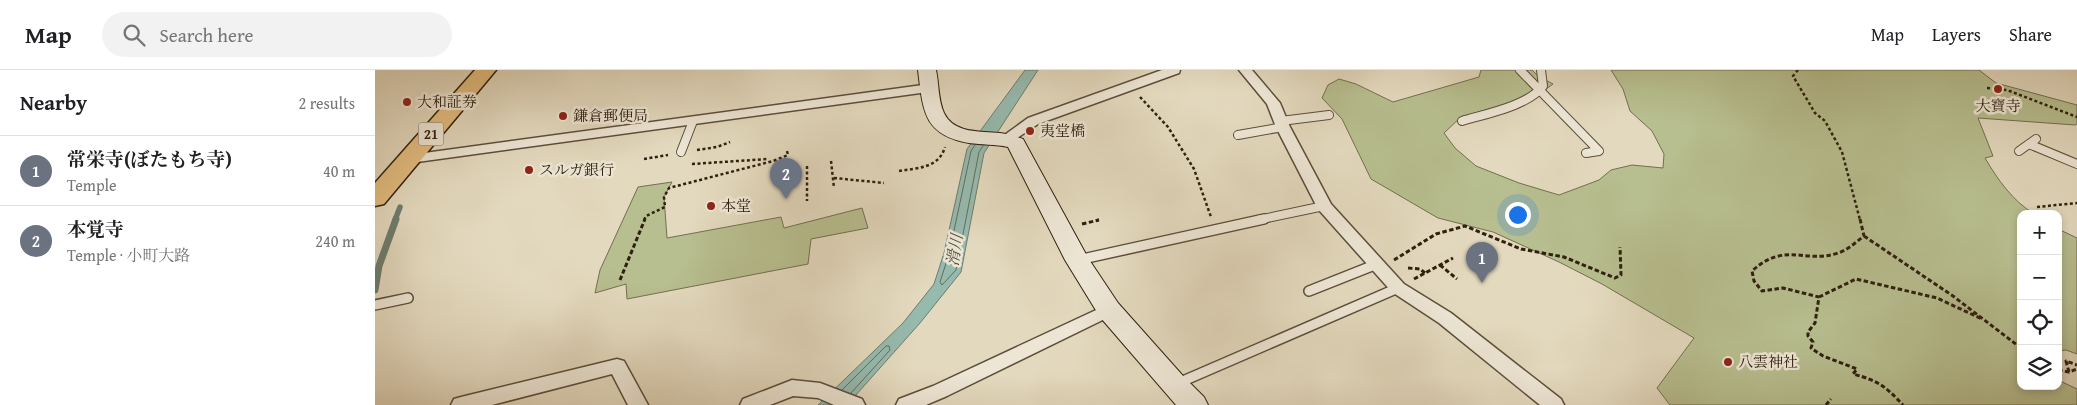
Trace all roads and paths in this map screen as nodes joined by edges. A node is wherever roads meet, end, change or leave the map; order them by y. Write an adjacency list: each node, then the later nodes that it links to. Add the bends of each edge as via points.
1 (487, 70): 23 (main road, 21)
2 (1173, 70): 8 (street)
3 (1245, 70): 15 (street, via 1269,98)
4 (1520, 70): 10 (lane)
5 (1541, 70): 10 (lane, via 1543,86)
6 (1798, 70): 39 (path, via 1793,76 1796,83 1842,152)
7 (928, 79): 13 (street); 16 (street, via 934,111)
8 (1129, 86): 18 (street, via 1033,121); 38 (path, via 1168,127 1194,169)
9 (1987, 88): 12 (path, via 2007,90)
10 (1540, 91): 14 (lane, via 1511,106); 22 (lane, via 1599,151)
11 (1329, 116): 15 (lane)
12 (2077, 117)
13 (693, 120): 21 (lane); 23 (street)
14 (1462, 121)
15 (1282, 124): 17 (lane); 36 (street)
16 (946, 129): 18 (street, via 967,136); 29 (path, via 944,155 938,161)
17 (1238, 135)
18 (999, 138): 42 (street, via 1016,143)
19 (787, 151): 48 (path, via 788,155 773,161 669,188 664,197 665,208 646,216)
20 (2019, 151): 27 (lane, via 2032,142)
21 (681, 152)
22 (1586, 153)
23 (410, 159): 33 (main road, 21)
24 (768, 159): 26 (path)
25 (831, 161): 30 (path)
26 (691, 164)
27 (2077, 164)
28 (807, 166): 34 (path)
29 (899, 171)
30 (833, 178): 31 (path); 32 (path)
31 (884, 183)
32 (834, 188)
33 (375, 198)
34 (807, 201)
35 (2077, 203): 37 (path)
36 (1324, 206): 38 (lane); 43 (street)
37 (2037, 207)
38 (1216, 230): 42 (lane)
39 (1864, 236): 51 (path, via 1836,254 1770,256 1752,271 1754,281 1762,291 1783,288); 55 (path)
40 (1620, 247): 43 (path, via 1621,275 1615,278 1564,257 1521,249 1465,226 1436,234 1396,260)
41 (1453, 258): 44 (path)
42 (1077, 260): 54 (street)
43 (1379, 265): 49 (street); 50 (lane)
44 (1440, 265): 46 (path); 47 (path)
45 (1408, 268): 46 (path)
46 (1425, 273): 49 (path)
47 (1457, 279)
48 (620, 280)
49 (1399, 288): 61 (lane); 69 (street, via 1445,318)
50 (1309, 291)
51 (1819, 297): 55 (path, via 1856,279 1937,298); 71 (path, via 1815,323 1808,332 1813,342 1811,348 1857,369 1853,374 1875,380)
52 (409, 298): 53 (lane)
53 (375, 305)
54 (1109, 310): 61 (street); 67 (street, via 940,392)
55 (1987, 321): 56 (path)
56 (2017, 345)
57 (2077, 365): 60 (path, via 2066,361)
58 (2077, 369): 60 (path)
59 (2062, 371): 60 (path)
60 (2069, 372)
61 (1174, 385): 68 (street)
62 (1831, 399): 70 (path)
63 (461, 405): 64 (street, via 617,366)
64 (637, 405)
65 (751, 405): 66 (street, via 792,388 820,391)
66 (855, 405)
67 (906, 405)
68 (1194, 405)
69 (1554, 405)
70 (1826, 405)
71 (1903, 405)

